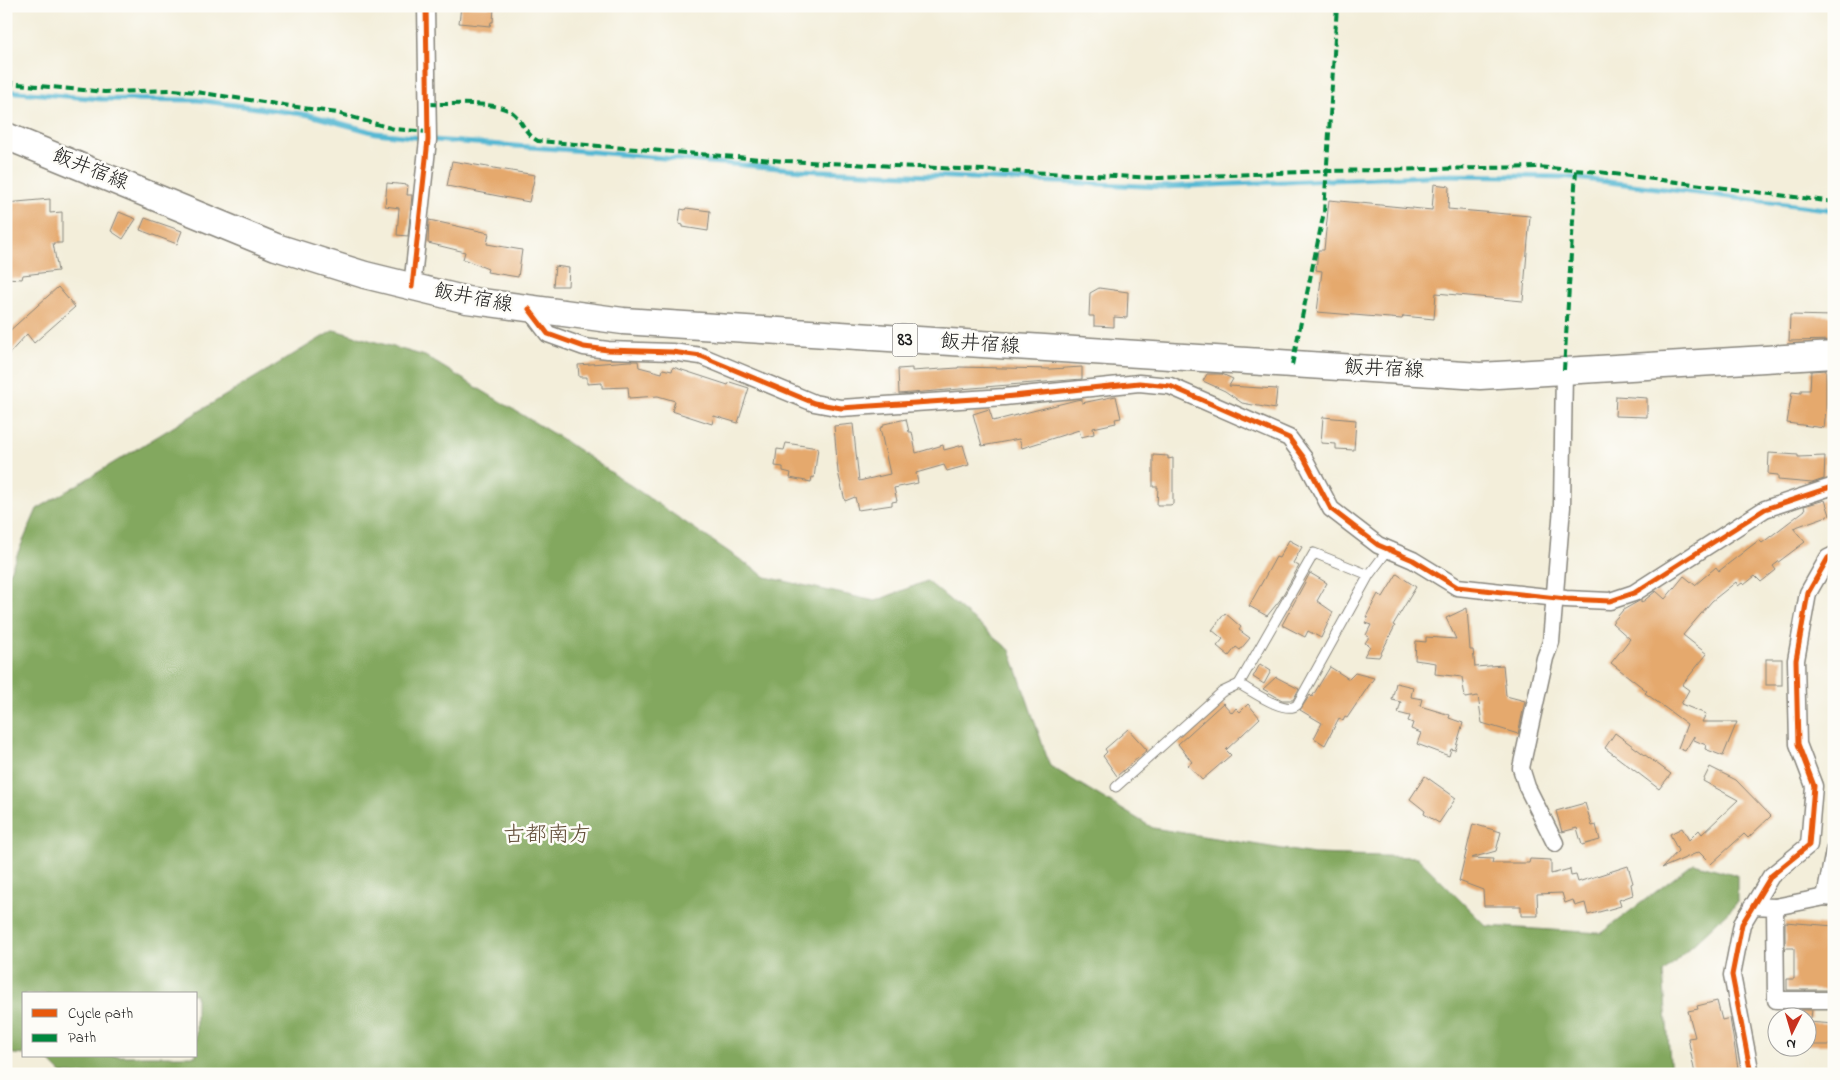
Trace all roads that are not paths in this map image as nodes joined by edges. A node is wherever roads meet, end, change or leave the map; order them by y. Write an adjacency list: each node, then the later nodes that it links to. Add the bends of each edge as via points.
1 (426, 6): 3 (street, via 428,140)
2 (6, 136): 3 (main road, 飯井宿線 / 83, via 276,247)
3 (412, 287): 4 (main road, 飯井宿線 / 83, via 467,300)
4 (529, 309): 6 (main road, 飯井宿線 / 83, via 623,322 1460,375); 8 (street, via 548,334 584,347 701,356 814,403 841,408 1004,397 1139,383 1170,386 1289,438 1332,509 1364,536)
5 (1834, 355): 6 (main road, 飯井宿線 / 83)
6 (1564, 370): 11 (street, via 1562,507)
7 (1834, 486): 11 (street, via 1765,509 1634,593 1610,601)
8 (1388, 550): 10 (lane); 11 (street, via 1412,560 1457,587)
9 (1834, 554): 17 (street, via 1828,558 1808,593 1796,660 1798,744 1814,786 1809,845 1770,876)
10 (1368, 575): 12 (lane, via 1314,553); 12 (lane, via 1297,705 1283,708)
11 (1554, 598): 14 (street, via 1551,642 1521,768)
12 (1239, 684): 13 (lane, via 1222,692)
13 (1116, 787)
14 (1555, 843)
15 (1834, 850): 16 (street)
16 (1829, 898): 18 (street)
17 (1752, 906): 18 (street); 20 (street, via 1742,924 1732,975)
18 (1775, 907): 19 (street, via 1776,1000)
19 (1834, 1000)
20 (1751, 1074)

